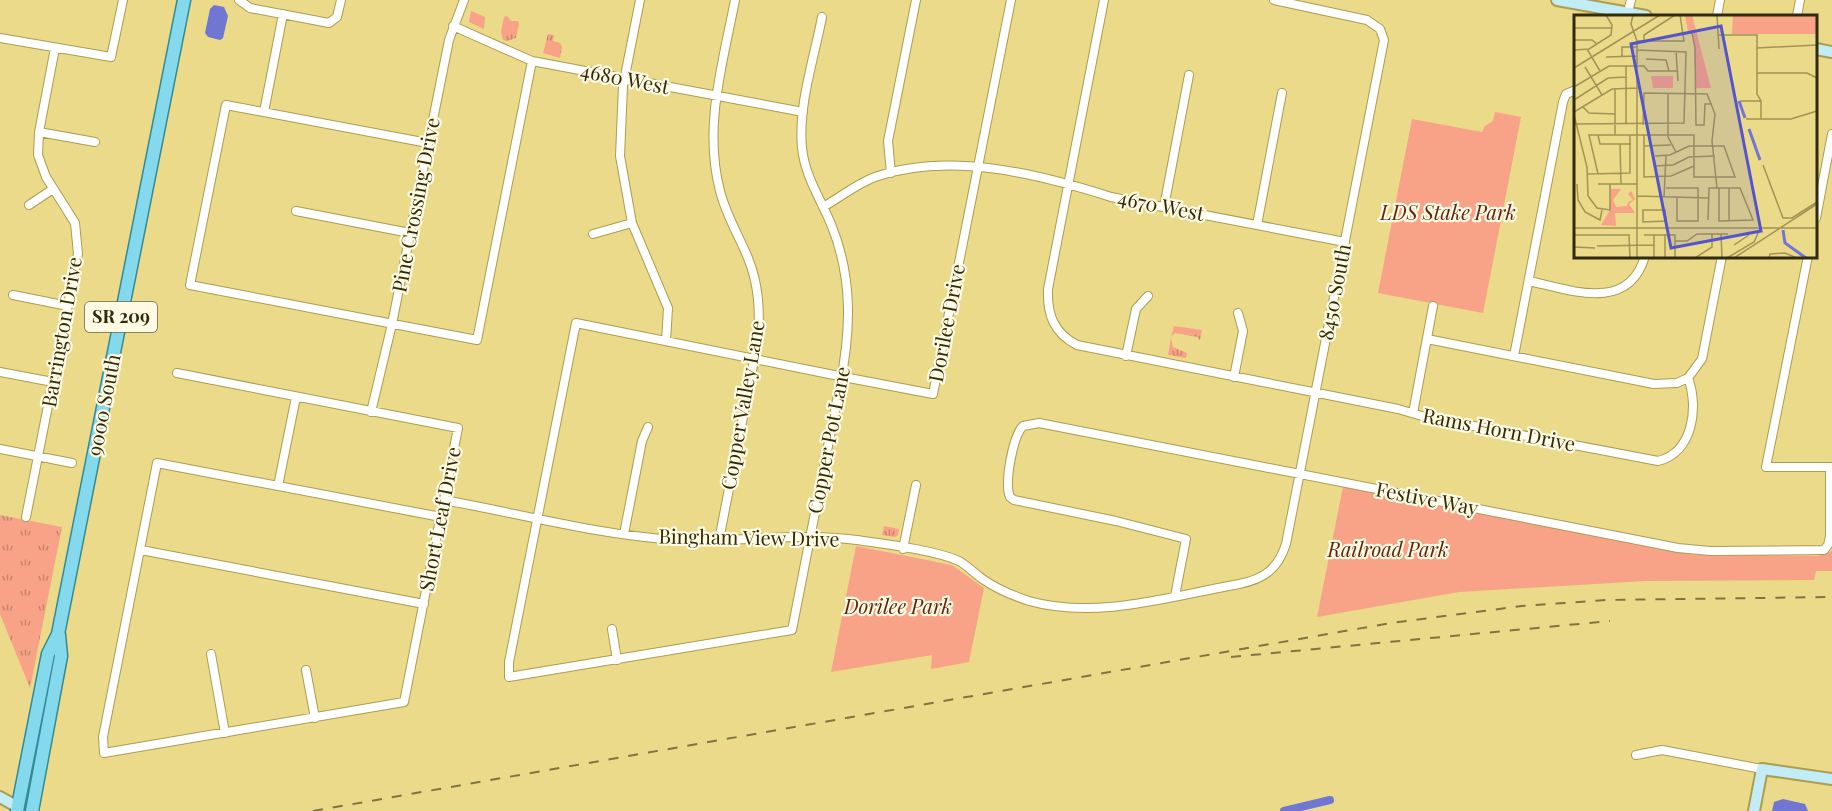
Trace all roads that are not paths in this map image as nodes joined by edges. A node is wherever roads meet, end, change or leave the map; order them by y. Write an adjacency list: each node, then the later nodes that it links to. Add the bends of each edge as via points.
1 (123, 0): 24 (street, via 111,57)
2 (184, 0): 99 (main road, 9000 South / SR 209)
3 (341, 0): 17 (street, via 334,22)
4 (464, 0): 22 (street, Pine Crossing Drive)
5 (640, 0): 29 (street)
6 (735, 0): 32 (street, Copper Valley Lane)
7 (916, 0): 40 (street, via 888,141)
8 (1011, 0): 39 (street, Dorilee Drive)
9 (1104, 0): 41 (street)
10 (1274, 0): 16 (street)
11 (1557, 0): 18 (street)
12 (1631, 0): 18 (street)
13 (1720, 0): 19 (street)
14 (1800, 0): 20 (street)
15 (241, 2): 17 (street)
16 (1299, 2): 52 (street, 8450 South, via 1367,20 1380,28 1383,46)
17 (284, 14): 33 (street)
18 (1627, 15)
19 (1717, 15)
20 (1797, 15)
21 (822, 17): 34 (street, Copper Pot Lane)
22 (453, 26): 27 (street, 4680 West); 38 (street, Pine Crossing Drive)
23 (0, 38): 24 (street)
24 (55, 48): 35 (street, Barrington Drive)
25 (1817, 49): 26 (street)
26 (1832, 52)
27 (532, 60): 29 (street, 4680 West); 62 (street, via 477,340)
28 (1189, 75): 45 (street)
29 (624, 78): 32 (street, 4680 West); 48 (street, via 620,156)
30 (1574, 90): 56 (street, via 1566,94 1563,102)
31 (1282, 93): 49 (street)
32 (716, 97): 34 (street, 4680 West); 67 (street, Copper Valley Lane, via 713,143 720,190 758,293 760,311)
33 (264, 112): 38 (street); 62 (street, via 226,105 190,285)
34 (803, 112): 44 (street, Copper Pot Lane, via 804,161)
35 (39, 132): 37 (street); 42 (street, Barrington Drive, via 41,167)
36 (1832, 134): 46 (street)
37 (96, 142)
38 (428, 143): 50 (street, Pine Crossing Drive)
39 (978, 167): 40 (street, 4670 West, via 944,165); 41 (street, 4670 West); 70 (street, Dorilee Drive, via 933,394)
40 (891, 173): 44 (street, 4670 West, via 864,182)
41 (1069, 184): 45 (street, 4670 West); 65 (street, Rams Horn Drive, via 1048,289 1049,313 1056,329 1077,345)
42 (53, 189): 43 (street); 59 (street, Barrington Drive, via 75,223 78,254)
43 (29, 205)
44 (823, 207): 70 (street, Copper Pot Lane, via 841,253 848,290 849,330)
45 (1164, 207): 49 (street, 4670 West)
46 (1817, 208)
47 (296, 212): 50 (street)
48 (632, 224): 51 (street); 64 (street, via 668,308)
49 (1257, 225): 52 (street, 4670 West)
50 (410, 233): 62 (street, Pine Crossing Drive)
51 (593, 234)
52 (1344, 242): 74 (street, 8450 South)
53 (1643, 258): 56 (street, via 1634,279 1625,288 1612,292 1593,293)
54 (1722, 258): 72 (street, via 1702,359)
55 (1808, 258): 82 (street, via 1766,467)
56 (1529, 281): 66 (street)
57 (13, 295): 59 (street)
58 (1148, 296): 65 (street, via 1136,309)
59 (68, 306): 73 (street, Barrington Drive)
60 (1433, 306): 63 (street)
61 (1238, 313): 71 (street, via 1243,331)
62 (392, 324): 76 (street, Pine Crossing Drive)
63 (1427, 339): 66 (street); 77 (street)
64 (666, 341): 67 (street, Dorilee Drive); 89 (street, Dorilee Drive, via 576,324)
65 (1126, 356): 71 (street, Rams Horn Drive)
66 (1514, 356): 72 (street, via 1654,384 1677,383)
67 (754, 359): 70 (street, Dorilee Drive); 92 (street, Copper Valley Lane)
68 (0, 372): 73 (street)
69 (177, 373): 75 (street, Short Leaf Drive)
70 (842, 376): 91 (street, Copper Pot Lane)
71 (1234, 377): 74 (street, Rams Horn Drive)
72 (1688, 378): 77 (street, Rams Horn Drive, via 1693,407 1688,435 1681,450 1665,460)
73 (53, 382): 80 (street, Barrington Drive)
74 (1315, 393): 77 (street, Rams Horn Drive); 83 (street, 8450 South)
75 (296, 397): 76 (street, Short Leaf Drive); 85 (street)
76 (371, 412): 86 (street, Short Leaf Drive, via 458,428)
77 (1413, 413)
78 (648, 427): 90 (street)
79 (0, 449): 80 (street)
80 (38, 457): 81 (street); 88 (street, Barrington Drive)
81 (72, 463)
82 (1831, 467): 83 (street, Festive Way, via 1830,536 1826,548 1816,552 1695,551)
83 (1299, 474): 95 (street, 8450 South); 96 (street, Festive Way, via 1039,423 1019,430 1007,487 1010,497 1186,539)
84 (916, 485): 93 (street)
85 (278, 486): 87 (street); 94 (street, via 158,463)
86 (444, 500): 87 (street, Short Leaf Drive); 89 (street, Bingham View Drive)
87 (441, 517): 97 (street, Short Leaf Drive)
88 (26, 518)
89 (538, 518): 90 (street, Bingham View Drive); 101 (street, Copper Pot Lane, via 508,677)
90 (624, 534): 92 (street, Bingham View Drive)
91 (810, 536): 92 (street, Bingham View Drive); 93 (street, Bingham View Drive); 101 (street, Copper Pot Lane, via 792,630)
92 (719, 540)
93 (903, 549): 96 (street, Bingham View Drive, via 957,560 997,588 1030,601 1058,606 1104,608)
94 (141, 550): 97 (street); 104 (street, via 103,737 104,753)
95 (1282, 556): 96 (street, Bingham View Drive, via 1269,573 1256,581)
96 (1175, 596)
97 (424, 604): 103 (street, Short Leaf Drive, via 404,702)
98 (612, 629): 101 (street)
99 (58, 634): 109 (main road, 9000 South / SR 209, via 48,654); 110 (main road, 9000 South / SR 209, via 61,656)
100 (211, 654): 104 (street)
101 (617, 660)
102 (306, 670): 103 (street)
103 (315, 718): 104 (street)
104 (225, 734)
105 (1636, 754): 106 (street, via 1662,750)
106 (1762, 769): 107 (street); 111 (street)
107 (1832, 779)
108 (0, 797): 109 (street)
109 (19, 810)
110 (32, 811)
111 (1754, 811)

